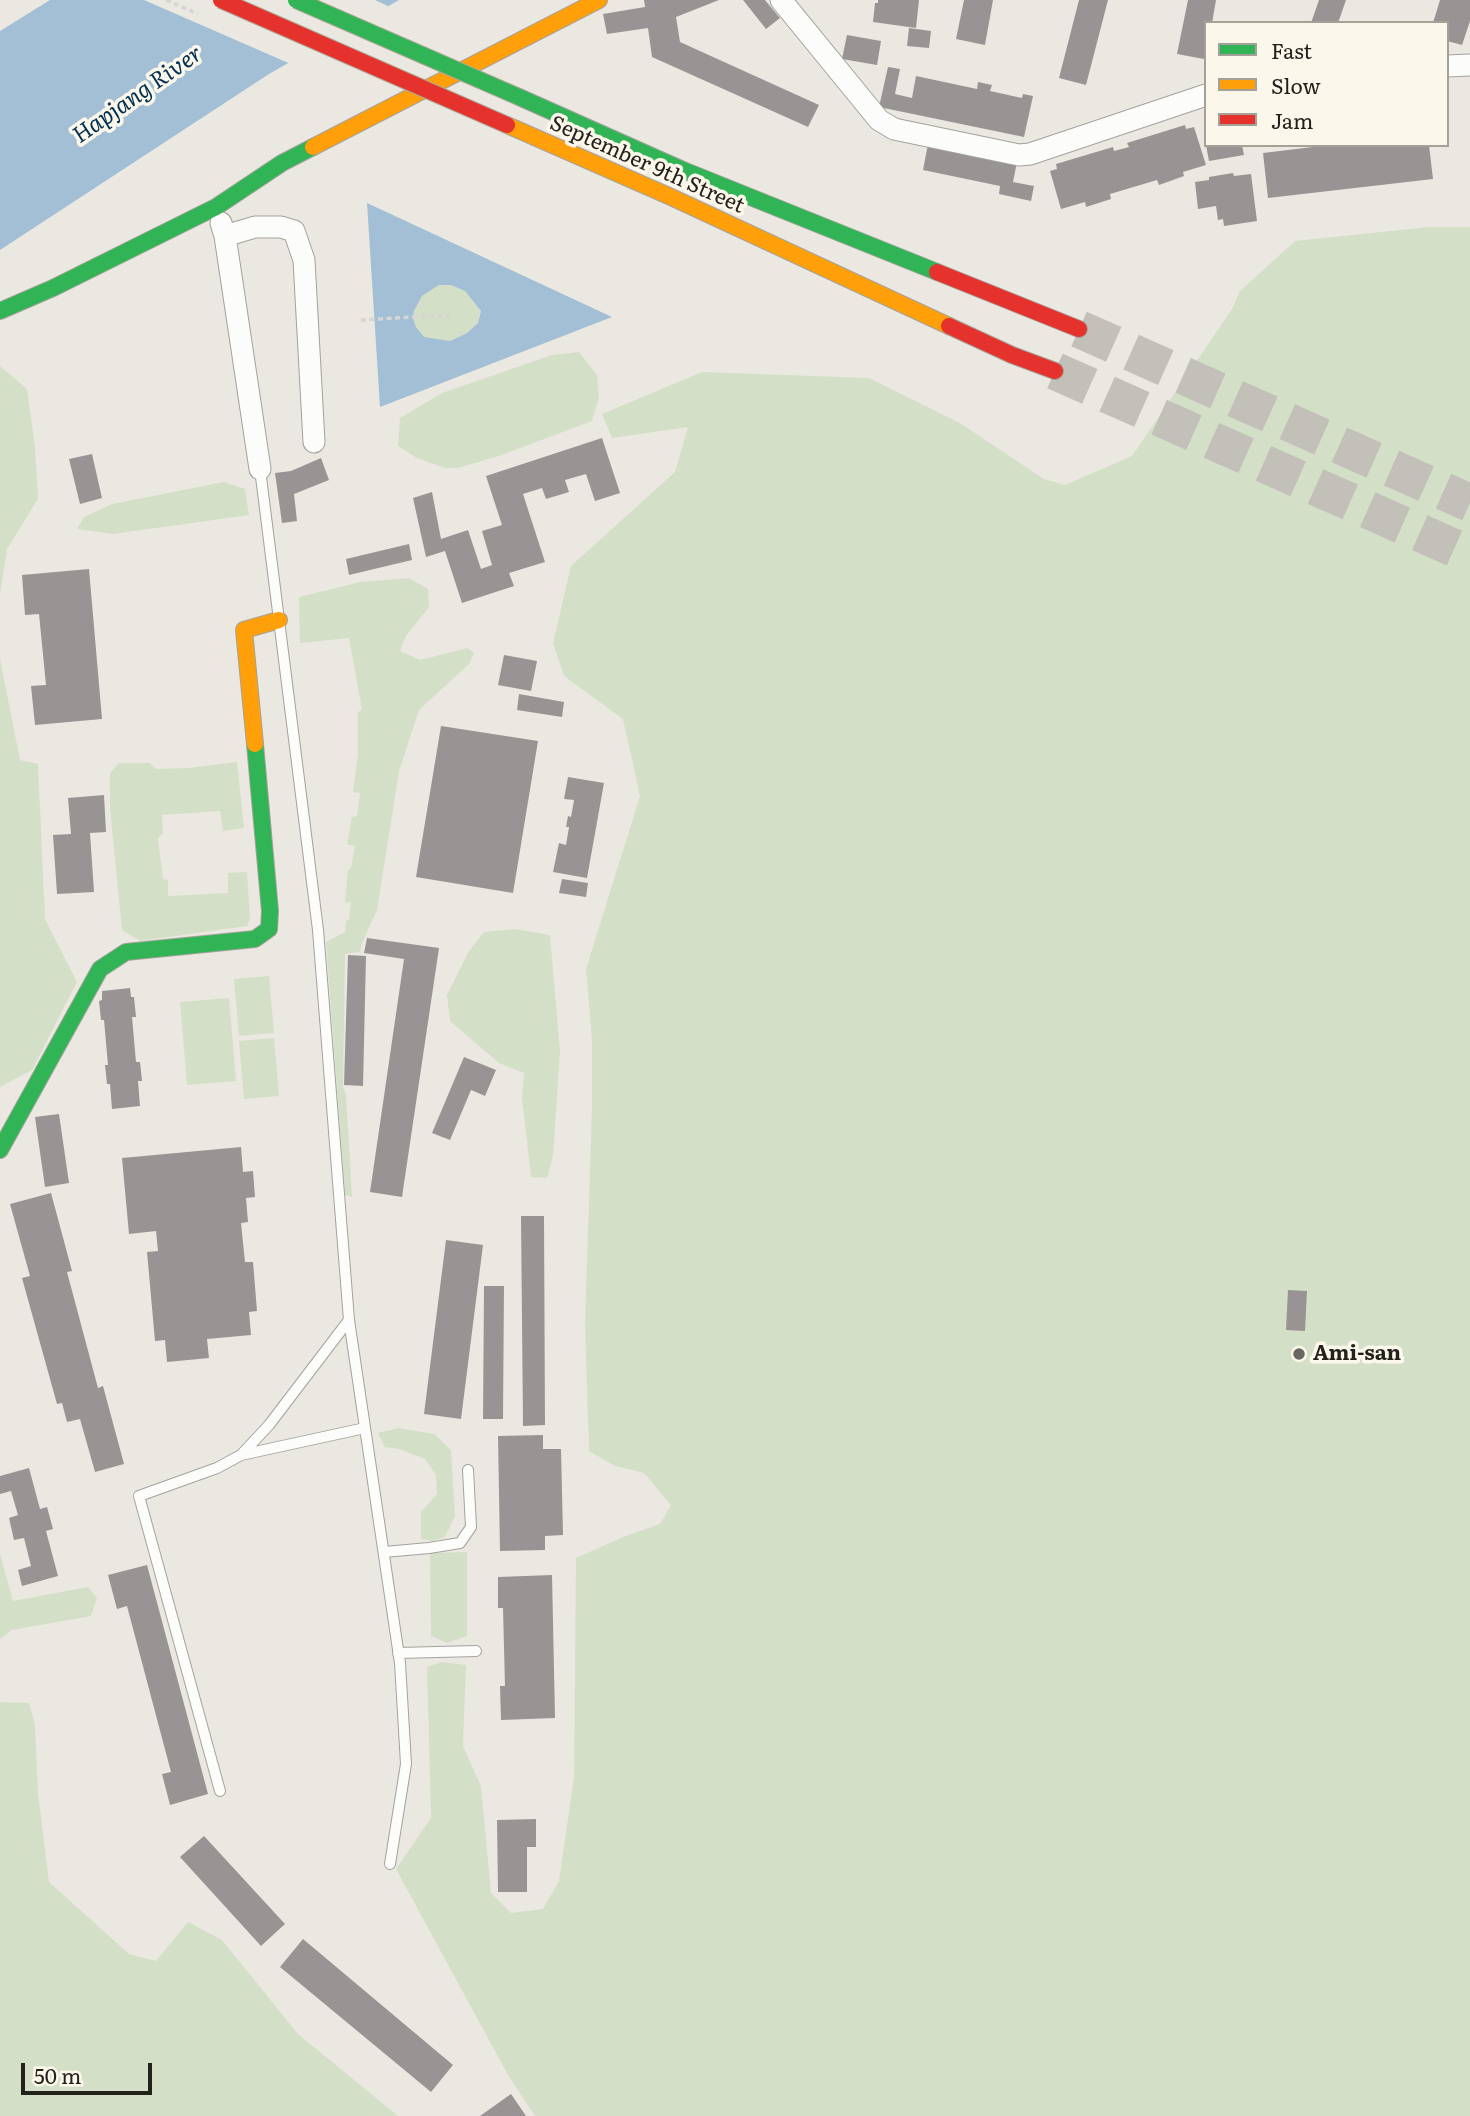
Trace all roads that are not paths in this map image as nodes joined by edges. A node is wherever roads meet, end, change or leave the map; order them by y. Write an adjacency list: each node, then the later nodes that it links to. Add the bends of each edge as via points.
1 (221, 0): 12 (main road, September 9th Street, bridge)
2 (296, 0): 11 (main road, September 9th Street, bridge, via 684,170)
3 (599, 0): 8 (main road, via 282,163)
4 (781, 0): 7 (street, via 879,120 894,129 1030,154)
5 (1470, 65): 6 (street)
6 (1449, 66)
7 (1204, 96)
8 (216, 207): 9 (street); 10 (main road)
9 (225, 236): 13 (street, via 255,227 295,231 304,260); 14 (street)
10 (0, 311)
11 (1079, 328)
12 (1055, 371)
13 (314, 442)
14 (260, 468): 15 (lane)
15 (279, 621): 16 (main road, via 244,630 269,929 254,939 126,952 100,970); 17 (lane, via 318,930)
16 (0, 1150)
17 (349, 1320): 18 (lane); 19 (lane)
18 (365, 1428): 19 (lane); 21 (lane)
19 (241, 1455): 24 (lane, via 139,1496)
20 (468, 1470): 21 (lane, via 471,1527 460,1543)
21 (384, 1552): 23 (lane)
22 (476, 1651): 23 (lane)
23 (398, 1653): 25 (lane, via 406,1764)
24 (220, 1791)
25 (390, 1864)

